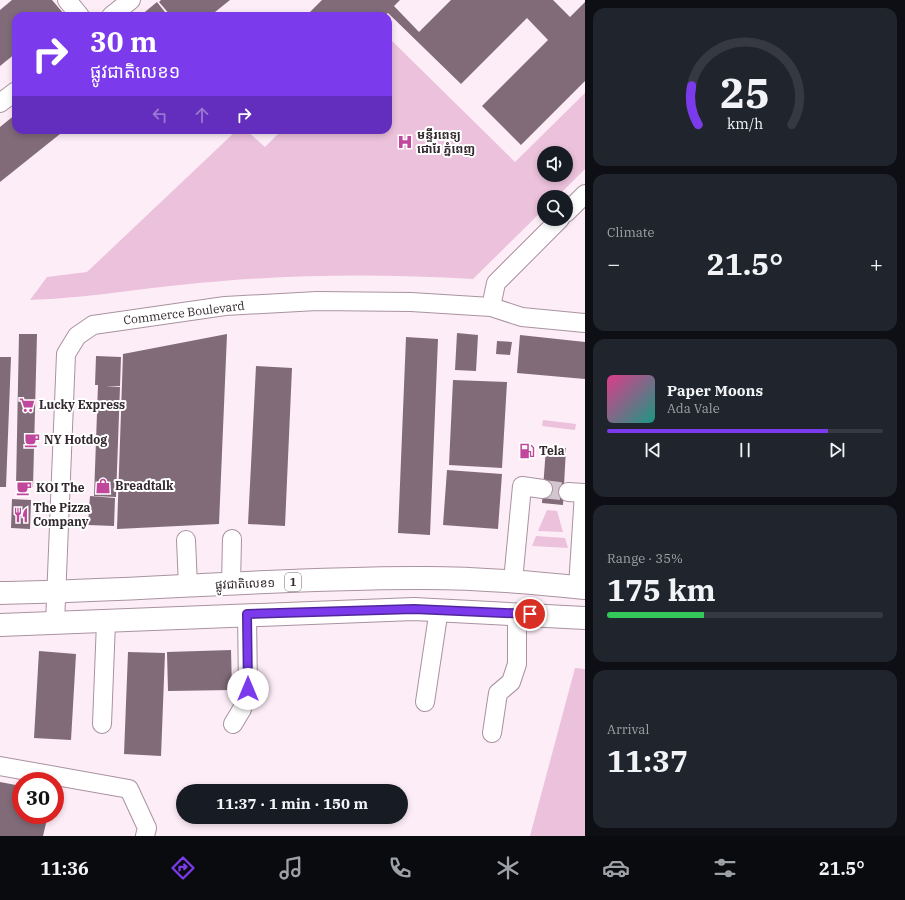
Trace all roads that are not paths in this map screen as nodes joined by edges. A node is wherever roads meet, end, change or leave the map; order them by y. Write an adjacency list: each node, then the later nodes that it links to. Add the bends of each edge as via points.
1 (67, 0): 3 (street)
2 (131, 0): 4 (street)
3 (77, 12)
4 (116, 12)
5 (12, 94): 6 (street)
6 (0, 103)
7 (585, 194): 8 (street)
8 (573, 206)
9 (553, 226): 10 (street, via 496,283)
10 (491, 307): 11 (street, Commerce Boulevard, via 522,316); 20 (street, Commerce Boulevard, via 411,302 317,301 225,306 93,325 77,336 66,354)
11 (585, 323)
12 (543, 489): 16 (street, via 522,486)
13 (568, 492): 19 (street, via 584,493)
14 (232, 539): 17 (street)
15 (186, 540): 18 (street)
16 (513, 581): 17 (highway, ផ្លូវជាតិលេខ១ / 1, via 414,578); 19 (highway, ផ្លូវជាតិលេខ១ / 1)
17 (231, 584): 18 (highway, ផ្លូវជាតិលេខ១ / 1)
18 (188, 586): 20 (highway, ផ្លូវជាតិលេខ១ / 1)
19 (582, 588)
20 (55, 592): 21 (highway, ផ្លូវជាតិលេខ១ / 1); 27 (street, Commerce Boulevard)
21 (0, 593)
22 (439, 609): 23 (highway); 24 (highway); 29 (street)
23 (247, 614): 26 (highway); 31 (street, via 248,689)
24 (518, 614): 25 (highway); 32 (street, via 517,664 511,682 498,693)
25 (585, 618)
26 (106, 622): 27 (highway); 30 (street)
27 (55, 624): 28 (highway)
28 (0, 625)
29 (425, 702)
30 (102, 724)
31 (234, 724)
32 (492, 733)
33 (0, 766): 34 (street, via 129,789 147,828)
34 (146, 836)

